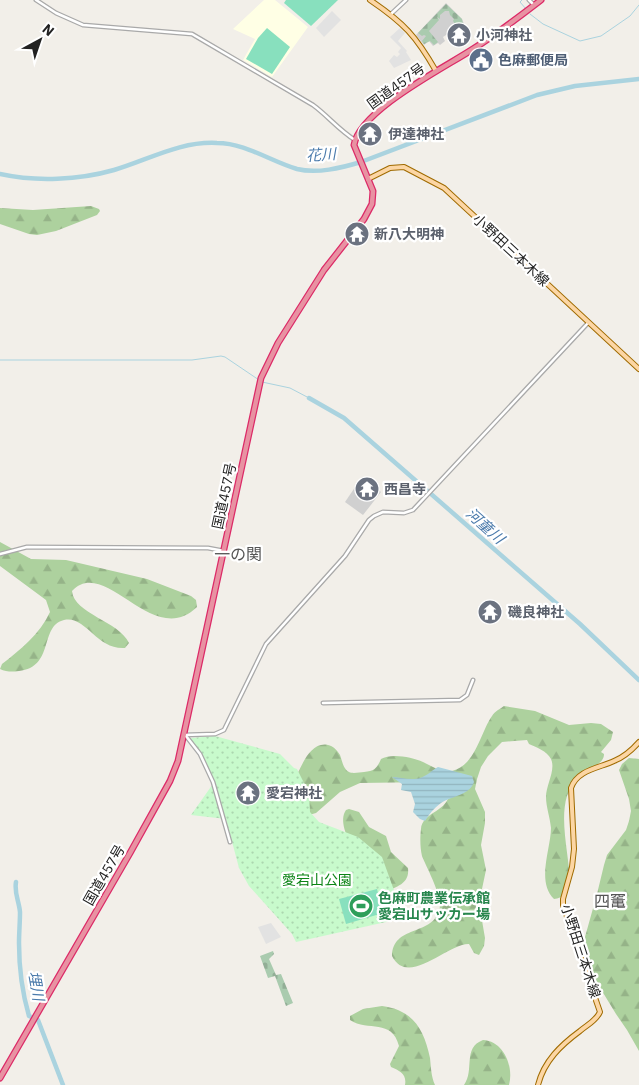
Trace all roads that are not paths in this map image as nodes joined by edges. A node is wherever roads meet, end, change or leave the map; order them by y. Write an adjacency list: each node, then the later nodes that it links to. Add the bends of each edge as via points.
1 (36, 0): 9 (street, via 83,25 192,34 202,38 313,105)
2 (370, 0): 7 (main road)
3 (406, 0): 7 (street)
4 (529, 0): 6 (street)
5 (541, 0): 6 (highway, 国道457号)
6 (534, 5): 8 (highway, 国道457号, via 472,50)
7 (391, 14): 8 (main road, via 411,33)
8 (436, 71): 9 (highway, 国道457号, via 379,111)
9 (354, 140): 10 (highway, 国道457号)
10 (368, 176): 11 (main road, 小野田三本木線, via 404,167 444,188); 13 (highway, 国道457号, via 374,199 370,209 324,270 278,343 264,372)
11 (589, 322): 12 (main road, 小野田三本木線); 17 (street, via 428,495 407,513 382,512 371,518 339,564 266,644 224,730 215,734)
12 (639, 369)
13 (224, 551): 14 (street, via 208,548 27,547); 17 (highway, 国道457号)
14 (0, 554)
15 (473, 680): 16 (street, via 467,695 460,700)
16 (323, 703)
17 (184, 736): 19 (street, via 200,754 213,782); 20 (highway, 国道457号, via 170,781)
18 (639, 742): 21 (main road, 小野田三本木線, via 631,752 579,776 571,788 574,849 563,905 600,1012 596,1019 557,1050 542,1072)
19 (230, 842)
20 (0, 1078)
21 (538, 1085)

